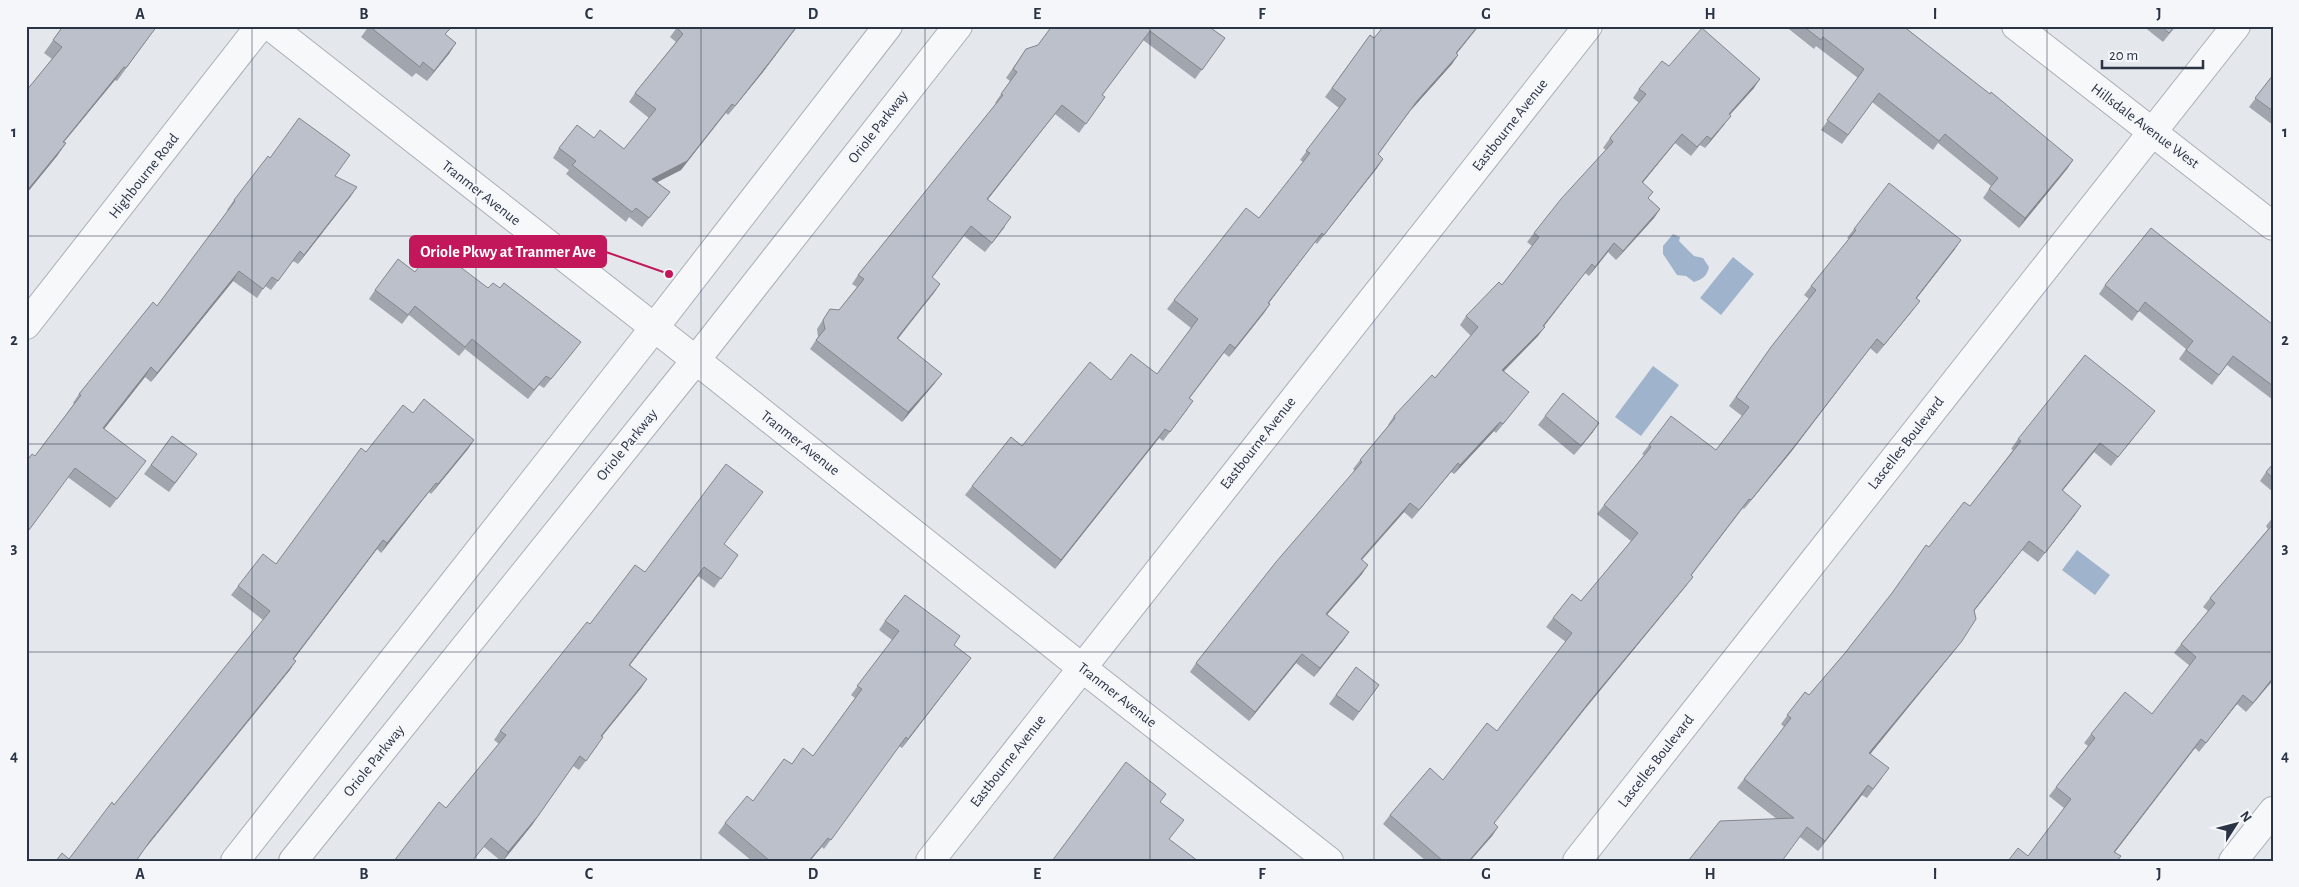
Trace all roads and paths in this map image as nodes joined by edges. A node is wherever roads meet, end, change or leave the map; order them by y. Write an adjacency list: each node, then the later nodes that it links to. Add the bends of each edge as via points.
1 (260, 26): 10 (street, Highbourne Road)
2 (270, 26): 11 (street, Tranmer Avenue)
3 (888, 26): 11 (street)
4 (958, 26): 12 (street, Oriole Parkway)
5 (1588, 26): 13 (street, Eastbourne Avenue)
6 (2016, 26): 8 (street, Hillsdale Avenue West)
7 (2236, 26): 8 (street, Lascelles Boulevard)
8 (2150, 132): 9 (street, Hillsdale Avenue West); 19 (street, Lascelles Boulevard)
9 (2273, 226)
10 (26, 325)
11 (654, 328): 12 (street, Tranmer Avenue); 15 (street)
12 (695, 361): 13 (street, Tranmer Avenue); 16 (street, Oriole Parkway)
13 (1081, 668): 17 (street, Eastbourne Avenue); 18 (street, Tranmer Avenue)
14 (2273, 810): 20 (street)
15 (235, 861)
16 (294, 861)
17 (930, 861)
18 (1329, 861)
19 (1577, 861)
20 (2233, 861)

